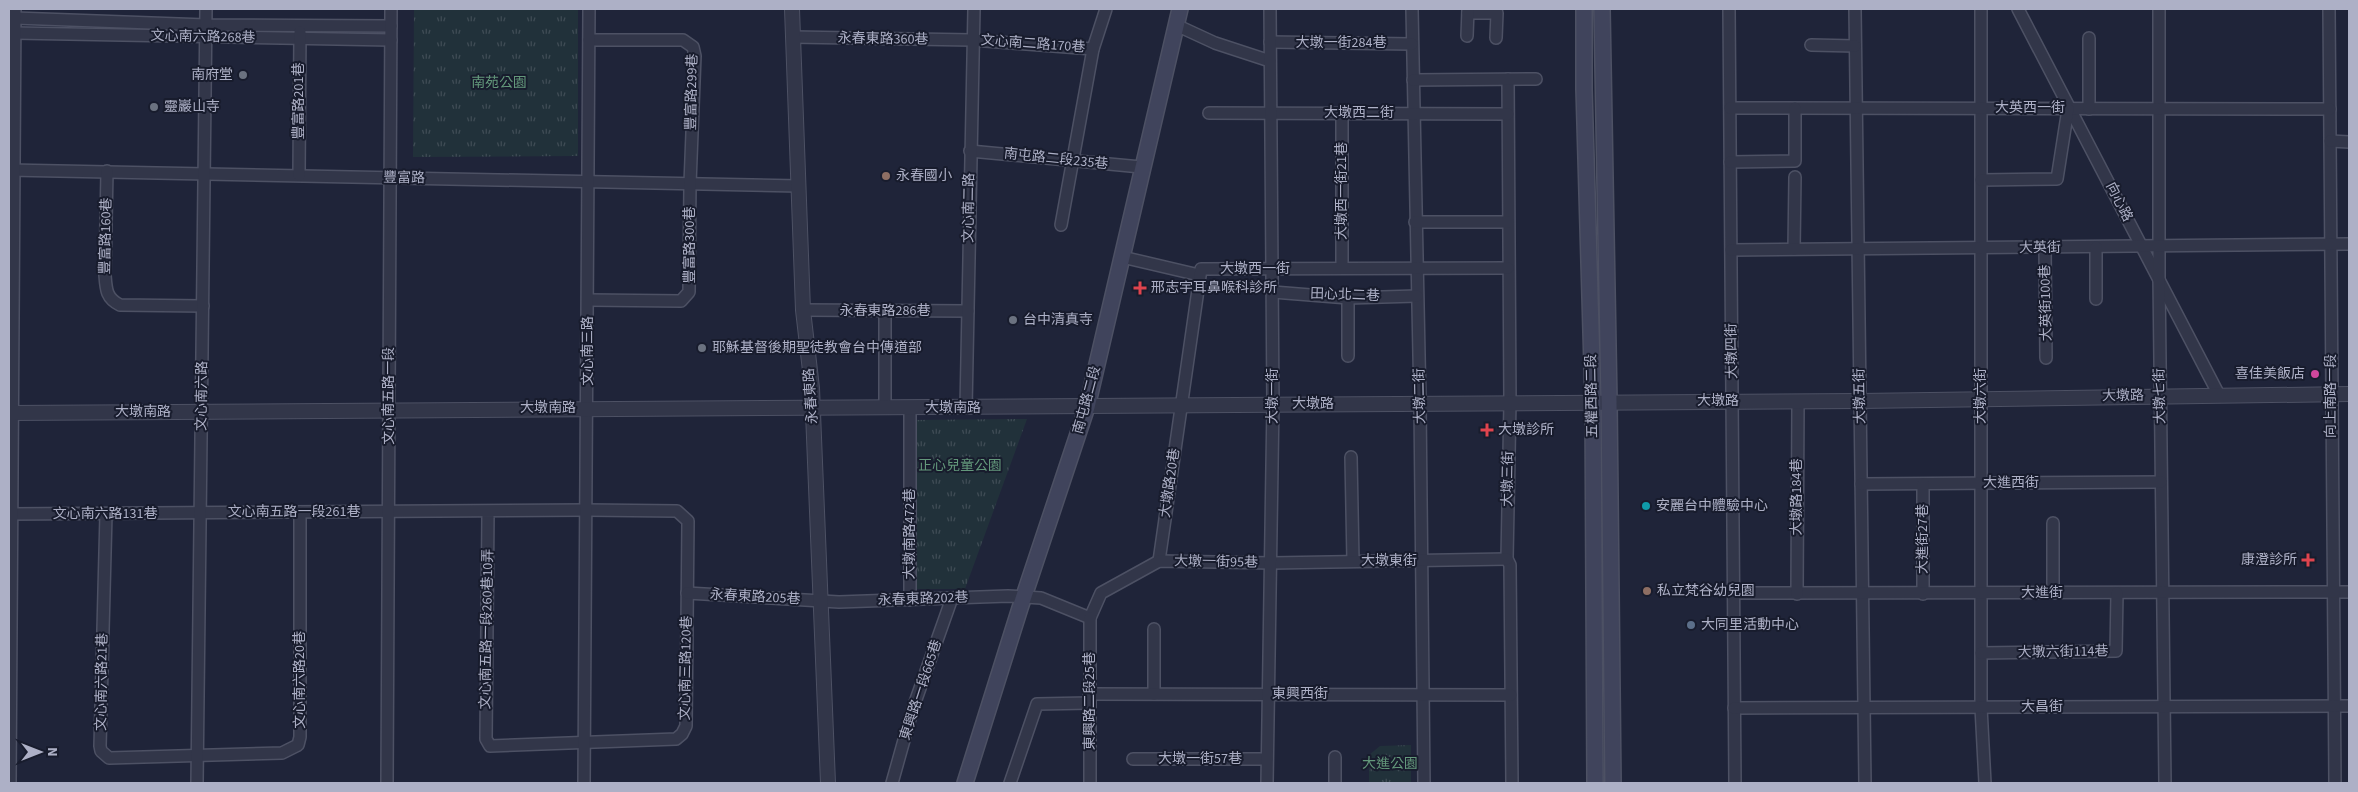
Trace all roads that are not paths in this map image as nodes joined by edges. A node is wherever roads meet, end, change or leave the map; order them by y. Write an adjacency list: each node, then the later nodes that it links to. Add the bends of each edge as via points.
1 (206, 9): 20 (street, 文心南六路)
2 (391, 9): 22 (street, 文心南五路一段)
3 (589, 9): 30 (street, 文心南三路)
4 (792, 9): 24 (street, 永春東路)
5 (974, 9): 31 (street, 文心南二路)
6 (1106, 9): 36 (street)
7 (1270, 9): 32 (street, 大墩一街)
8 (1412, 9): 33 (street, 大墩二街)
9 (1584, 9): 106 (main road, 五權西路二段)
10 (1602, 9): 107 (main road, 五權西路二段)
11 (1729, 9): 41 (street, 大墩四街)
12 (1855, 9): 35 (street, 大墩五街)
13 (1981, 9): 44 (street, 大墩六街)
14 (2018, 9): 45 (street, 向心路)
15 (2159, 9): 47 (street, 大墩七街)
16 (2329, 9): 48 (street, 向上南路一段)
17 (1468, 11): 23 (street); 26 (street, via 1497,13)
18 (1176, 13): 37 (street, via 1214,43); 59 (main road, 南屯路二段)
19 (14, 23): 20 (street, 文心南六路268巷); 25 (street, 文心南六路268巷); 60 (street)
20 (206, 25): 21 (street, 文心南六路268巷); 25 (street, 文心南六路)
21 (300, 26): 22 (street, 文心南六路268巷); 28 (street, 豐富路201巷)
22 (391, 26): 29 (street, 文心南五路一段)
23 (1467, 36)
24 (793, 37): 31 (street, 永春東路360巷); 69 (street, 永春東路)
25 (206, 38): 28 (street, 文心南六路268巷); 62 (street, 文心南六路)
26 (1496, 38)
27 (2089, 38): 46 (street)
28 (300, 39): 29 (street, 文心南六路268巷); 63 (street, 豐富路201巷)
29 (391, 40): 65 (street, 文心南五路一段)
30 (589, 40): 67 (street, 文心南三路); 68 (street, 豐富路299巷, via 683,40 693,47)
31 (972, 40): 36 (street, 文心南二路170巷); 56 (street, 文心南二路)
32 (1270, 42): 33 (street, 大墩一街284巷); 37 (street, 大墩一街)
33 (1412, 44): 40 (street, 大墩二街)
34 (1811, 45): 35 (street)
35 (1855, 46): 43 (street, 大墩五街)
36 (1093, 48): 57 (street)
37 (1270, 60): 51 (street, 大墩一街)
38 (1508, 79): 39 (street); 40 (street); 53 (street, 大墩三街)
39 (1536, 79)
40 (1413, 80): 49 (street, 大墩二街)
41 (1730, 108): 42 (street, 大英西一街); 58 (street, 大墩四街)
42 (1795, 108): 43 (street, 大英西一街); 58 (street, via 1795,161)
43 (1856, 108): 44 (street, 大英西一街); 80 (street, 大墩五街)
44 (1981, 108): 45 (street, 大英西一街); 66 (street, 大墩六街)
45 (2069, 108): 46 (street, 大英西一街); 66 (street, via 2057,179); 75 (street, 向心路)
46 (2089, 108): 47 (street, 大英西一街)
47 (2159, 109): 48 (street, 大英西一街); 76 (street, 大墩七街)
48 (2330, 109): 54 (street, 向上南路一段)
49 (1413, 113): 52 (street, 大墩西二街); 53 (street, 大墩西二街); 70 (street, 大墩二街)
50 (1209, 114): 51 (street, 大墩西二街)
51 (1270, 114): 52 (street, 大墩西二街); 87 (street, 大墩一街)
52 (1342, 114): 84 (street, 大墩西一街21巷)
53 (1508, 114): 71 (street, 大墩三街)
54 (2330, 142): 55 (street); 73 (street, 向上南路一段)
55 (2349, 142)
56 (970, 151): 57 (street, 南屯路二段235巷); 98 (street, 文心南二路)
57 (1071, 161): 59 (street, 南屯路二段235巷); 72 (street)
58 (1730, 162): 81 (street, 大墩四街)
59 (1141, 167): 83 (main road, 南屯路二段)
60 (11, 170): 61 (street, 豐富路); 123 (street)
61 (107, 171): 62 (street, 豐富路); 95 (street, 豐富路160巷, via 105,275 106,292 111,301 120,305)
62 (205, 173): 63 (street, 豐富路); 95 (street, 文心南六路)
63 (299, 175): 65 (street, 豐富路)
64 (1795, 177): 82 (street)
65 (390, 178): 67 (street, 豐富路); 121 (street, 文心南五路一段)
66 (1981, 180): 78 (street, 大墩六街)
67 (589, 183): 68 (street, 豐富路); 94 (street, 文心南三路)
68 (690, 184): 69 (street, 豐富路); 94 (street, 豐富路300巷, via 689,292 681,301)
69 (799, 186): 96 (street, 永春東路)
70 (1415, 222): 71 (street); 85 (street, 大墩二街)
71 (1508, 222): 86 (street, 大墩三街)
72 (1060, 225)
73 (2330, 244): 74 (street, 大英街); 76 (street, 大英街); 101 (street, 向上南路一段)
74 (2349, 244)
75 (2142, 246): 76 (street, 大英街); 77 (street, 大英街); 89 (street, 向心路)
76 (2159, 246): 89 (street, 大墩七街)
77 (2096, 247): 79 (street, 大英街); 93 (street)
78 (1981, 248): 79 (street, 大英街); 80 (street, 大英街); 105 (street, 大墩六街)
79 (2045, 248): 100 (street, 大英街100巷)
80 (1858, 249): 82 (street, 大英街); 110 (street, 大墩五街)
81 (1731, 250): 82 (street, 大英街); 108 (street, 大墩四街)
82 (1794, 250)
83 (1122, 257): 88 (street); 115 (main road, 南屯路二段)
84 (1342, 268): 85 (street, 大墩西一街); 87 (street, 大墩西一街)
85 (1416, 268): 86 (street, 大墩西一街); 91 (street, 大墩二街)
86 (1508, 268): 111 (street, 大墩三街)
87 (1273, 269): 88 (street, 大墩西一街, via 1201,269); 90 (street, 大墩一街)
88 (1199, 275): 114 (street)
89 (2159, 277): 103 (street, 大墩七街); 104 (street, 向心路)
90 (1273, 292): 92 (street, 田心北二巷); 112 (street, 大墩一街)
91 (1417, 296): 92 (street, 田心北二巷); 113 (street, 大墩二街)
92 (1348, 298): 99 (street)
93 (2096, 299)
94 (589, 300): 116 (street, 文心南三路)
95 (203, 306): 122 (street, 文心南六路)
96 (803, 310): 97 (street, 永春東路286巷); 117 (street, 永春東路)
97 (886, 311): 98 (street, 永春東路286巷); 118 (street)
98 (968, 311): 120 (street, 文心南二路)
99 (1348, 356)
100 (2046, 358)
101 (2331, 394): 102 (street, 大墩路); 104 (street, 大墩路); 143 (street, 向上南路一段)
102 (2349, 394)
103 (2160, 395): 104 (street, 大墩路); 105 (street, 大墩路); 125 (street, 大墩七街)
104 (2219, 395)
105 (1981, 398): 110 (street, 大墩路); 126 (street, 大墩六街)
106 (1593, 401): 107 (street, 大墩路); 111 (street, 大墩路); 191 (main road, 五權西路二段)
107 (1609, 401): 108 (street, 大墩路); 192 (main road, 五權西路二段)
108 (1732, 401): 109 (street, 大墩路); 146 (street, 大墩四街)
109 (1798, 401): 110 (street, 大墩路); 150 (street, 大墩路184巷)
110 (1860, 401): 127 (street, 大墩五街)
111 (1510, 402): 113 (street, 大墩路); 137 (street, 大墩三街)
112 (1274, 404): 113 (street, 大墩路); 114 (street, 大墩路); 141 (street, 大墩一街)
113 (1420, 404): 139 (street, 大墩二街)
114 (1182, 405): 115 (street, 大墩路); 140 (street, 大墩路20巷)
115 (1086, 407): 120 (street, 大墩南路); 153 (main road, 南屯路二段)
116 (588, 408): 117 (street, 大墩南路); 121 (street, 大墩南路); 129 (street, 文心南三路)
117 (813, 408): 118 (street, 大墩南路); 156 (street, 永春東路)
118 (885, 408): 119 (street, 大墩南路)
119 (910, 408): 120 (street, 大墩南路); 155 (street, 大墩南路472巷)
120 (966, 408)
121 (389, 410): 122 (street, 大墩南路); 132 (street, 文心南五路一段)
122 (202, 411): 123 (street, 大墩南路); 133 (street, 文心南六路)
123 (10, 413): 134 (street)
124 (1351, 457): 138 (street)
125 (2161, 482): 126 (street, 大進西街); 142 (street, 大墩七街)
126 (1981, 483): 128 (street, 大進西街); 147 (street, 大墩六街)
127 (1861, 484): 128 (street, 大進西街); 151 (street, 大墩五街)
128 (1923, 484): 152 (street, 大進街27巷)
129 (587, 510): 130 (street, 文心南五路一段261巷); 145 (street, 文心南三路120巷, via 677,511 684,516 688,521); 172 (street, 文心南三路)
130 (488, 511): 132 (street, 文心南五路一段261巷); 173 (street, 文心南五路一段260巷10弄, via 486,739)
131 (300, 512): 132 (street, 文心南五路一段261巷); 133 (street, 文心南五路一段261巷); 174 (street, 文心南六路20巷, via 298,746 282,753)
132 (388, 512): 180 (street, 文心南五路一段)
133 (200, 513): 135 (street, 文心南六路131巷); 174 (street, 文心南六路)
134 (10, 514): 135 (street, 文心南六路131巷); 157 (street)
135 (106, 514): 174 (street, 文心南六路21巷, via 101,751 109,758)
136 (2053, 523): 148 (street)
137 (1506, 559): 139 (street, 大墩東街); 164 (street, 大墩三街, via 1510,565)
138 (1353, 561): 139 (street, 大墩東街); 141 (street, 大墩東街)
139 (1422, 561): 163 (street, 大墩二街)
140 (1159, 562): 141 (street, 大墩一街95巷); 158 (street, via 1101,592)
141 (1272, 563): 162 (street, 大墩一街)
142 (2163, 592): 143 (street, 大進街); 149 (street, 大進街); 166 (street, 大墩七街)
143 (2333, 592): 144 (street, 大進街); 167 (street, 向上南路一段)
144 (2349, 592)
145 (687, 593): 156 (street, 永春東路205巷); 172 (street, 文心南三路120巷, via 686,726 682,734 676,739)
146 (1734, 593): 150 (street, 大進街); 171 (street, 大墩四街)
147 (1981, 593): 148 (street, 大進街); 152 (street, 大進街); 160 (street, 大墩六街)
148 (2053, 593): 149 (street, 大進街)
149 (2117, 593): 160 (street, 大墩六街114巷, via 2116,651)
150 (1797, 594): 151 (street, 大進街)
151 (1863, 594): 152 (street, 大進街); 169 (street, 大墩五街)
152 (1923, 594)
153 (1024, 597): 154 (street, 永春東路202巷); 158 (street, 永春東路202巷, via 1041,598); 184 (main road, 南屯路二段)
154 (952, 598): 155 (street, 永春東路202巷); 183 (street, 東興路一段665巷, via 913,708)
155 (910, 600): 156 (street, 永春東路202巷)
156 (822, 601): 182 (street, 永春東路)
157 (9, 618): 178 (street)
158 (1090, 618): 165 (street, 東興路二段25巷)
159 (1154, 629): 161 (street)
160 (1982, 653): 170 (street, 大墩六街)
161 (1154, 694): 162 (street, 東興西街); 165 (street, 東興西街)
162 (1267, 694): 163 (street, 東興西街); 177 (street, 大墩一街)
163 (1422, 695): 164 (street, 東興西街); 189 (street, 大墩二街)
164 (1511, 695): 190 (street, 大墩三街)
165 (1089, 699): 185 (street, 東興西街, via 1037,704); 186 (street, 東興路二段25巷)
166 (2164, 706): 167 (street, 大昌街); 170 (street, 大昌街); 196 (street, 大墩七街)
167 (2334, 706): 168 (street, 大昌街); 197 (street, 向上南路一段)
168 (2349, 706)
169 (1864, 707): 170 (street, 大昌街); 171 (street, 大昌街); 194 (street, 大墩五街)
170 (1982, 707): 195 (street, 大墩六街)
171 (1734, 708): 193 (street, 大墩四街)
172 (585, 743): 173 (street, 文心南三路120巷); 181 (street, 文心南三路)
173 (490, 746)
174 (198, 756): 179 (street, 文心南六路)
175 (1335, 757): 188 (street)
176 (1133, 759): 177 (street, 大墩一街57巷)
177 (1267, 759): 187 (street, 大墩一街)
178 (10, 783)
179 (198, 783)
180 (387, 783)
181 (584, 783)
182 (828, 783)
183 (892, 783)
184 (966, 783)
185 (1010, 783)
186 (1090, 783)
187 (1266, 783)
188 (1335, 783)
189 (1424, 783)
190 (1512, 783)
191 (1596, 783)
192 (1613, 783)
193 (1735, 783)
194 (1866, 783)
195 (1985, 783)
196 (2164, 783)
197 (2335, 783)

